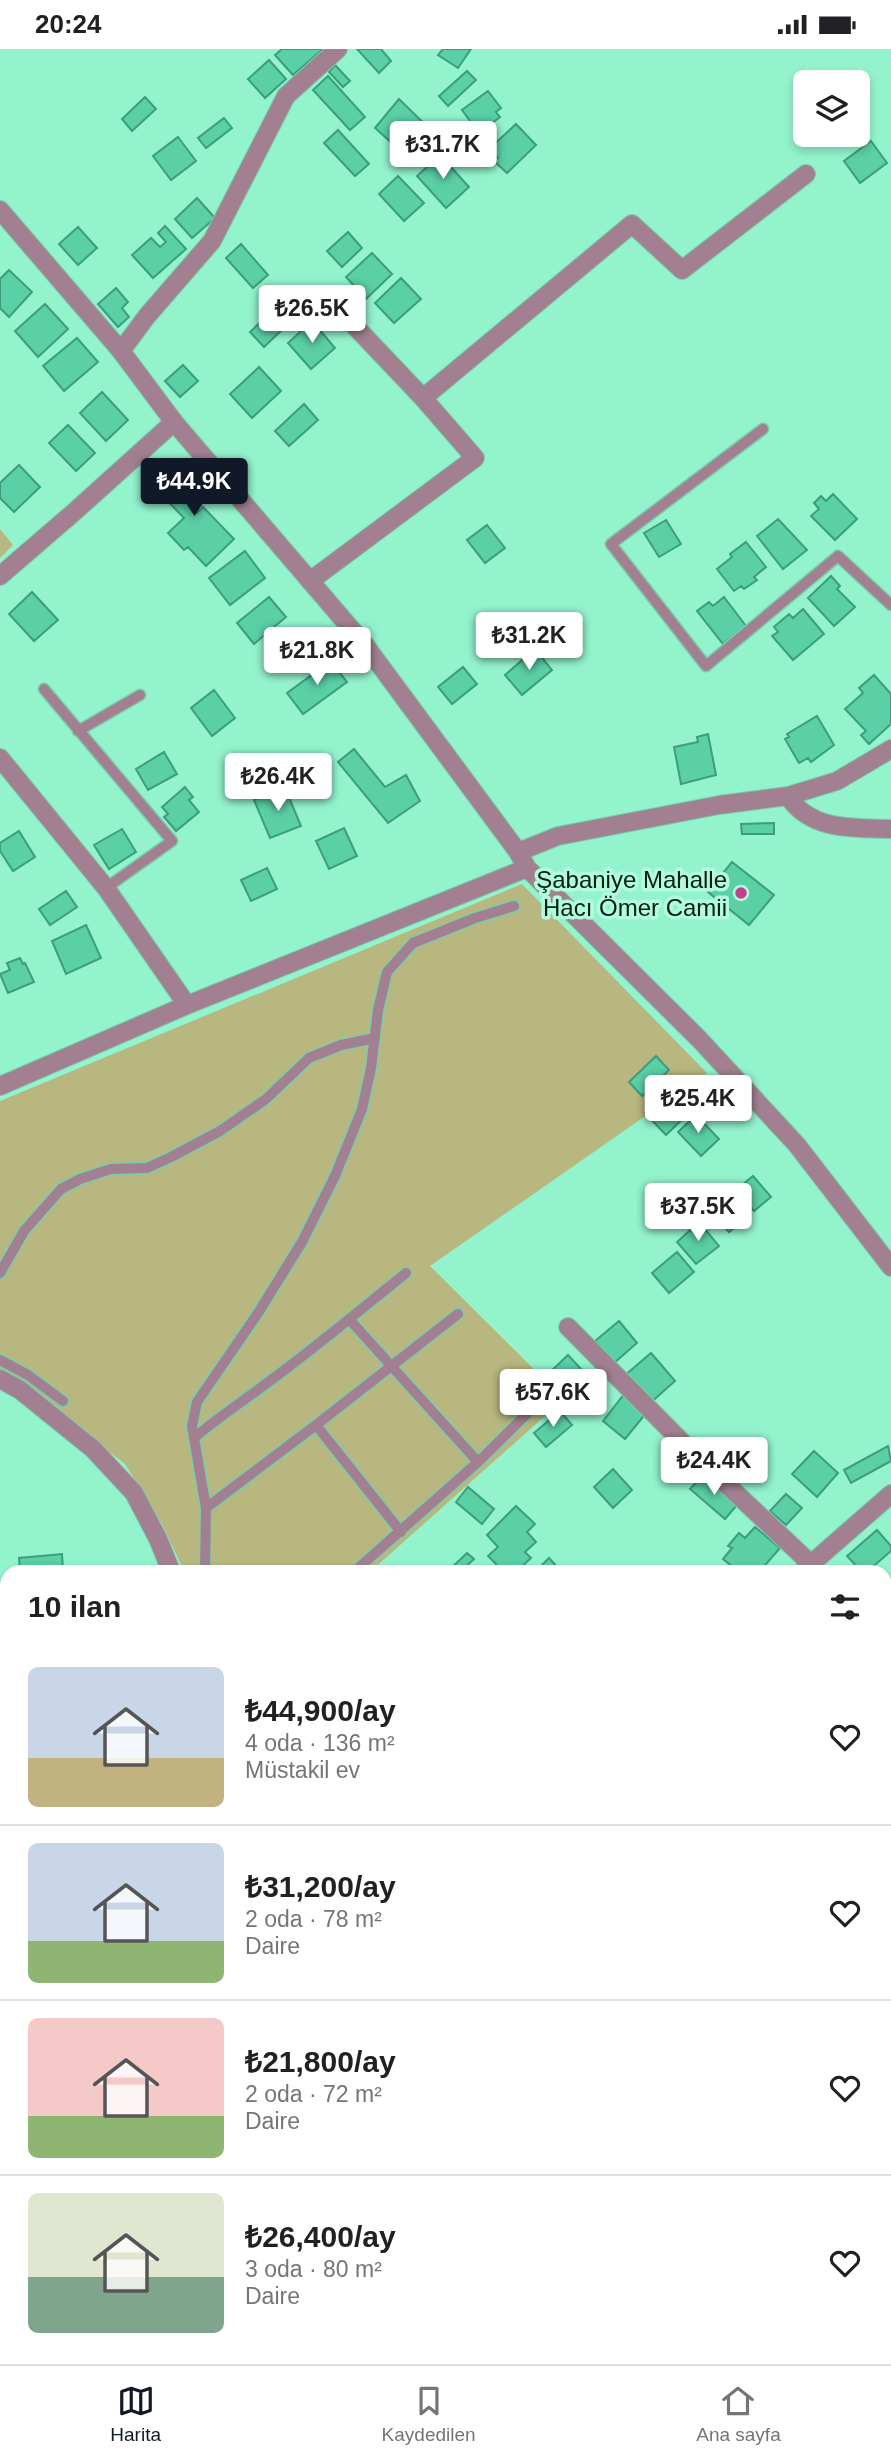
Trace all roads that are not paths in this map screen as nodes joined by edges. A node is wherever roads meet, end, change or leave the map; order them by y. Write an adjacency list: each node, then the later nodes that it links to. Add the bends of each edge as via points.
1 (338, 49): 5 (street, via 286,96 212,241)
2 (806, 174): 6 (street, via 682,270 632,224)
3 (0, 210): 5 (street)
4 (331, 301): 6 (street)
5 (121, 351): 7 (street)
6 (423, 398): 10 (street, via 474,458)
7 (174, 422): 9 (street); 10 (street)
8 (763, 429): 11 (lane, via 611,544 706,666 838,556)
9 (0, 576)
10 (310, 581): 19 (street, via 365,645)
11 (891, 605)
12 (44, 689): 14 (lane)
13 (140, 695): 14 (lane)
14 (78, 731): 21 (lane, via 172,841)
15 (891, 749): 17 (street, via 837,781)
16 (0, 758): 21 (street)
17 (788, 796): 18 (street, via 795,808 813,820 851,828); 19 (street, via 558,836)
18 (891, 829)
19 (518, 852): 20 (street)
20 (527, 868): 23 (street); 26 (street, via 699,1039 797,1145)
21 (106, 888): 23 (street)
22 (514, 907): 24 (lane, via 413,943 387,972)
23 (187, 1005): 25 (street)
24 (375, 1038): 27 (lane, via 309,1058 266,1099 171,1157 147,1168 111,1170 80,1179 61,1189 24,1231); 38 (lane, via 362,1108 335,1176 302,1242 197,1402)
25 (0, 1086)
26 (891, 1267)
27 (0, 1273)
28 (406, 1273): 30 (lane)
29 (458, 1314): 33 (lane)
30 (349, 1319): 33 (lane); 38 (lane)
31 (568, 1328): 46 (street)
32 (0, 1360): 35 (lane)
33 (392, 1366): 37 (lane); 39 (lane)
34 (0, 1379): 43 (street, via 93,1449 134,1493)
35 (63, 1401)
36 (537, 1404): 39 (lane)
37 (316, 1425): 41 (lane); 42 (lane)
38 (194, 1438): 41 (lane)
39 (478, 1462): 42 (lane)
40 (891, 1494): 47 (street)
41 (206, 1508): 44 (lane)
42 (401, 1532): 45 (lane)
43 (169, 1565)
44 (205, 1565)
45 (362, 1565)
46 (804, 1565)
47 (810, 1565)

